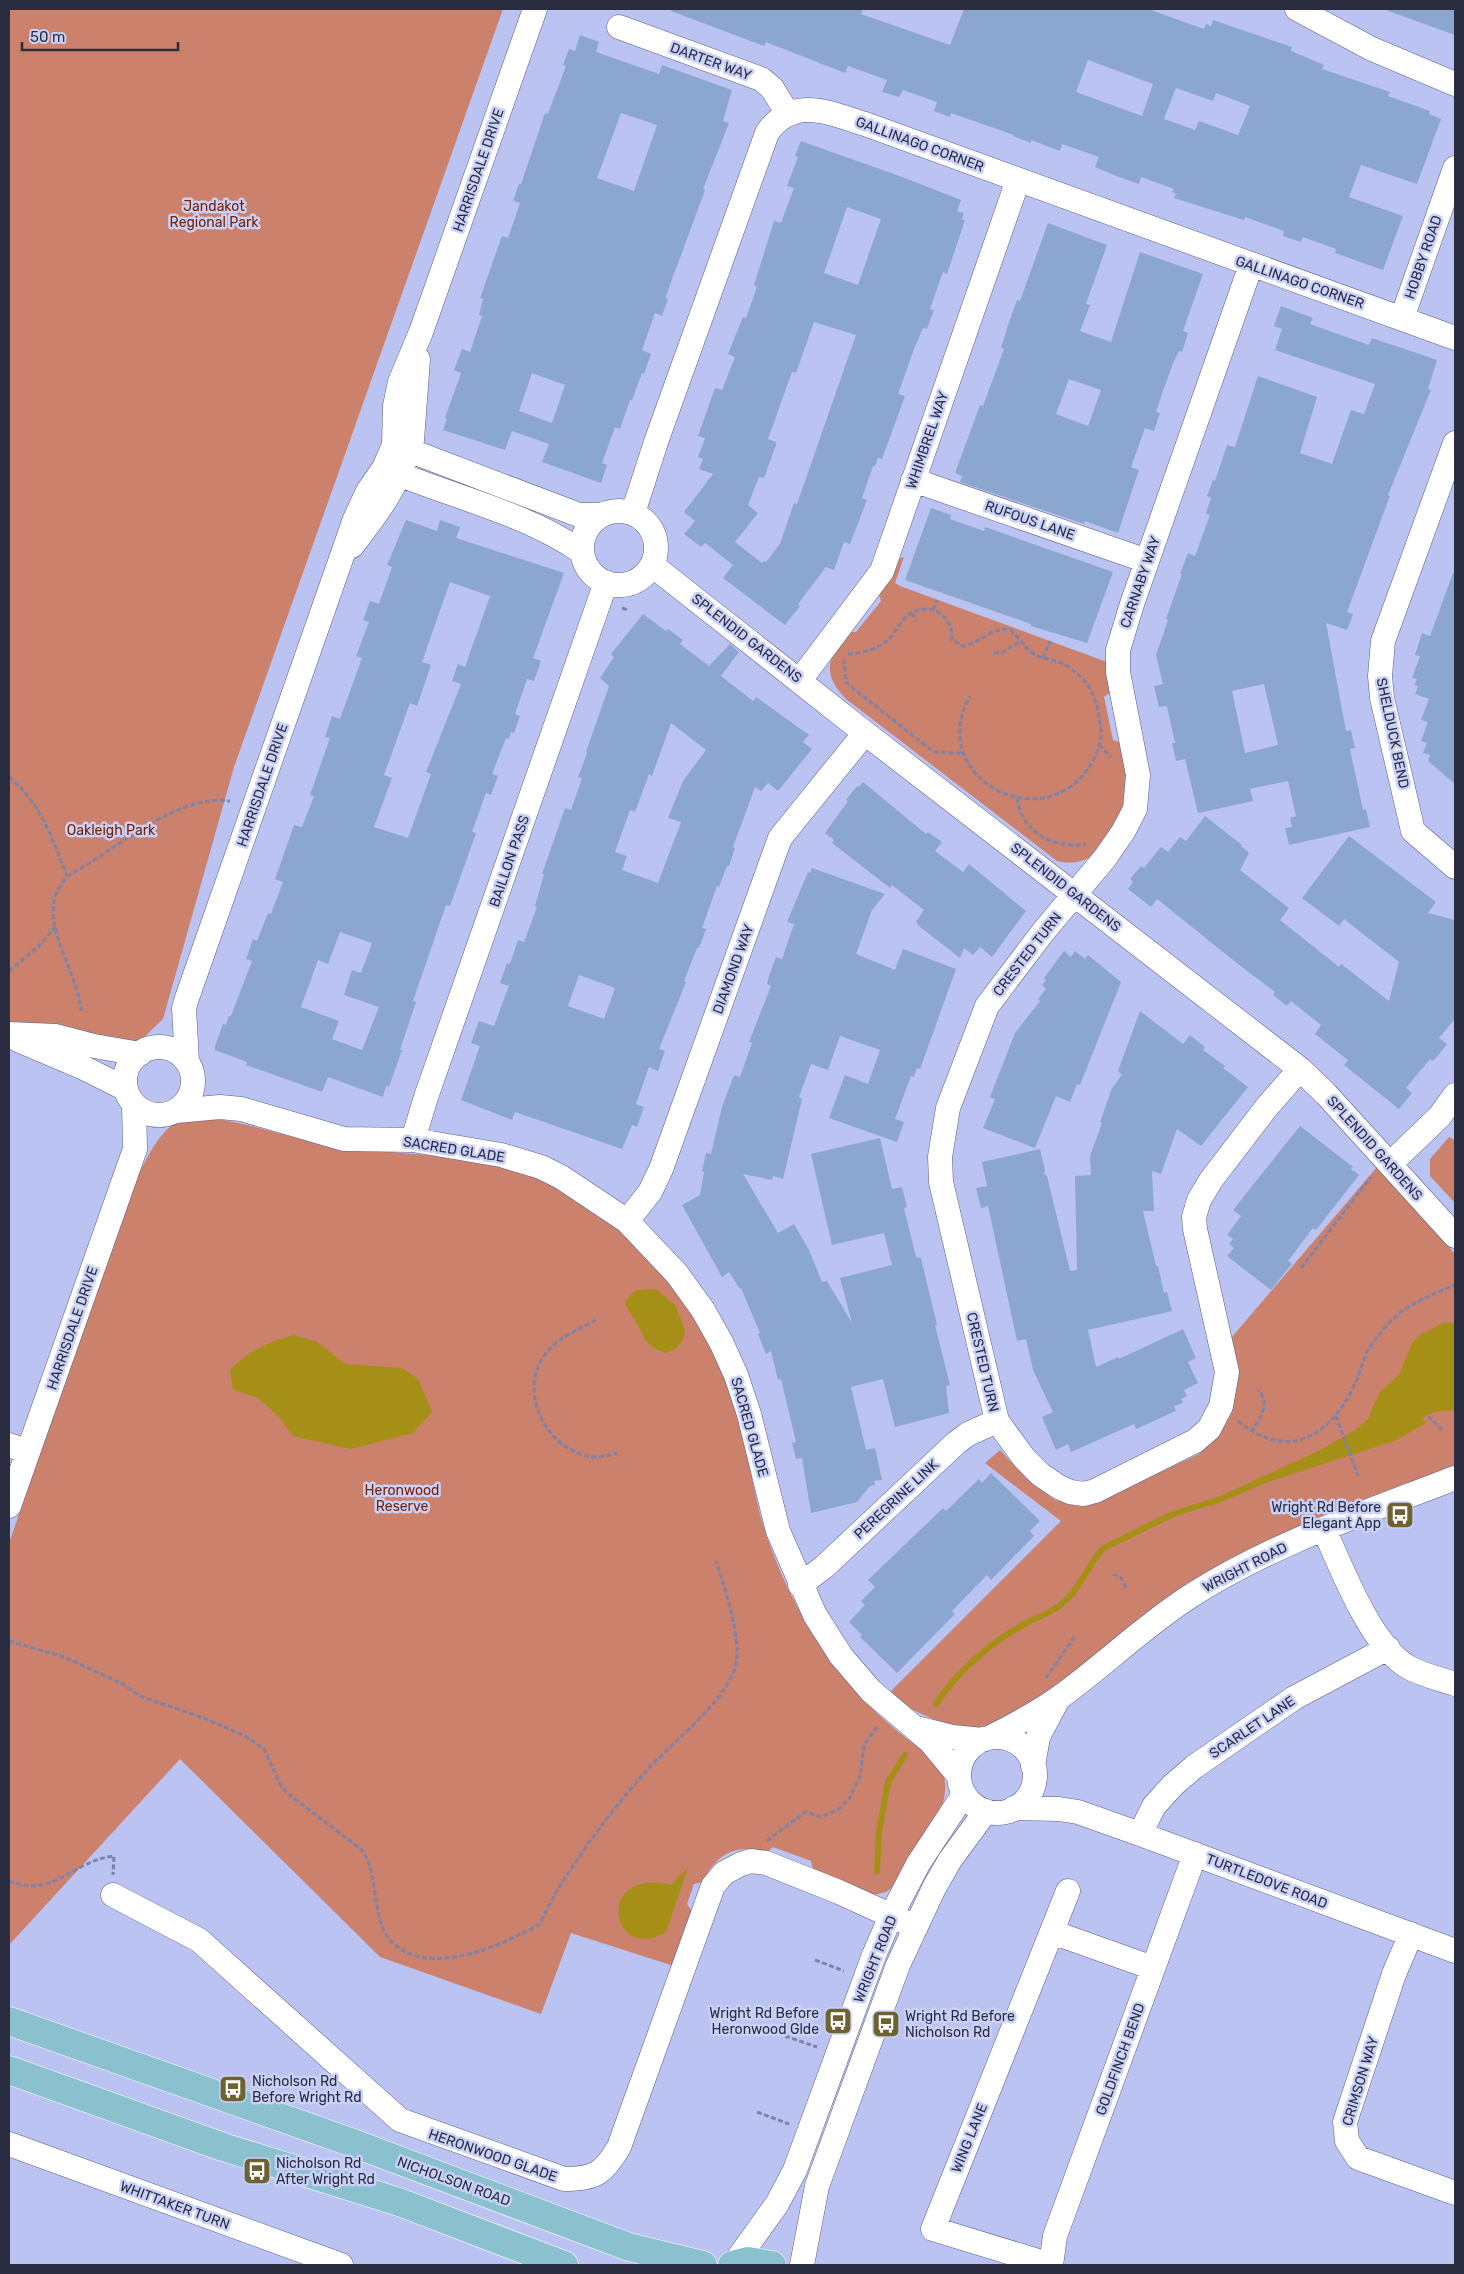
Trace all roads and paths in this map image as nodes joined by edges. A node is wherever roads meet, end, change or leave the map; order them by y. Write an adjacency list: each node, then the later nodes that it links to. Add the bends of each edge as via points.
1 (535, 9): 12 (street, HARRISDALE DRIVE, via 421,332 400,382 395,406)
2 (1297, 9): 4 (street, via 1372,49)
3 (619, 27): 5 (street, DARTER WAY, via 761,79 772,88)
4 (1455, 84)
5 (788, 114): 7 (street, GALLINAGO CORNER, via 811,108 821,110); 15 (street, GALLINAGO CORNER, via 767,133)
6 (1455, 168): 9 (street, HOBBY ROAD)
7 (1018, 180): 8 (street, GALLINAGO CORNER); 14 (street, WHIMBREL WAY)
8 (1251, 265): 9 (street, GALLINAGO CORNER); 18 (street, CARNABY WAY)
9 (1402, 318): 10 (street, GALLINAGO CORNER)
10 (1455, 338)
11 (1455, 443): 41 (street, SHELDUCK BEND, via 1383,641 1380,676 1382,698 1414,830)
12 (401, 448): 13 (street, HARRISDALE DRIVE); 16 (street, via 580,515)
13 (392, 472): 17 (street, via 524,519); 46 (street, HARRISDALE DRIVE, via 382,507 340,562)
14 (913, 480): 18 (street, RUFOUS LANE); 31 (street, WHIMBREL WAY, via 882,571)
15 (633, 513): 16 (street, via 622,510); 19 (street, via 643,518 655,536 657,546)
16 (601, 515): 17 (street, via 586,531)
17 (582, 552): 20 (street, via 589,570)
18 (1147, 561): 43 (street, CARNABY WAY, via 1118,650 1118,672 1138,776 1137,801 1123,832)
19 (652, 565): 20 (street, via 645,574 630,583); 31 (street, SPLENDID GARDENS)
20 (606, 582): 56 (street, BAILLON PASS)
21 (937, 600): 24 (path)
22 (622, 608): 23 (path)
23 (628, 610)
24 (933, 610): 25 (path); 27 (path, via 944,616 952,640 957,644 969,645 1005,629)
25 (912, 613): 26 (path); 35 (path, via 879,646 843,655 846,682 935,752)
26 (916, 621)
27 (1021, 641): 29 (path, via 1003,652); 30 (path, via 1032,653)
28 (1050, 641): 30 (path)
29 (994, 653)
30 (1043, 658): 34 (path, via 1068,666 1088,685 1097,704)
31 (800, 680): 33 (street, SPLENDID GARDENS)
32 (970, 696): 35 (path, via 960,722)
33 (865, 733): 43 (street, SPLENDID GARDENS); 59 (street, DIAMOND WAY, via 780,838 661,1169 650,1192)
34 (1099, 745): 36 (path); 38 (path, via 1089,766 1070,787 1040,799)
35 (962, 753): 38 (path, via 984,782)
36 (1114, 763)
37 (9, 776): 42 (path, via 23,788 42,816)
38 (1016, 798): 40 (path, via 1025,824 1041,836 1068,844)
39 (230, 801): 42 (path, via 215,799 173,812)
40 (1092, 841)
41 (1455, 867)
42 (67, 876): 44 (path, via 54,899)
43 (1075, 894): 51 (street, SPLENDID GARDENS); 68 (street, CRESTED TURN, via 987,1006 948,1108 940,1157 941,1182)
44 (55, 927): 45 (path, via 44,942); 47 (path, via 75,981)
45 (9, 971)
46 (184, 1008): 49 (street, HARRISDALE DRIVE); 50 (street, HARRISDALE DRIVE)
47 (80, 1011)
48 (9, 1036): 49 (street, via 56,1036 94,1046); 53 (street, via 84,1068)
49 (148, 1051): 50 (street, via 173,1050); 53 (street, via 129,1066 125,1077)
50 (190, 1067): 54 (street, SACRED GLADE, via 212,1090); 55 (street, via 192,1093 187,1101)
51 (1300, 1069): 58 (street, SPLENDID GARDENS, via 1326,1094); 65 (street, CRESTED TURN, via 1211,1180 1199,1200 1194,1217 1227,1372)
52 (1455, 1095): 58 (street, via 1429,1129)
53 (130, 1097): 55 (street, via 143,1111 154,1115); 57 (street, HARRISDALE DRIVE)
54 (241, 1109): 55 (street, SACRED GLADE, via 220,1107); 56 (street, SACRED GLADE, via 344,1139)
55 (170, 1113): 57 (street, HARRISDALE DRIVE)
56 (413, 1140): 59 (street, SACRED GLADE, via 501,1155 541,1167)
57 (135, 1149): 71 (street, HARRISDALE DRIVE)
58 (1382, 1169): 60 (street, SPLENDID GARDENS); 61 (path)
59 (627, 1221): 79 (street, SACRED GLADE, via 677,1274 721,1342 749,1414 778,1531)
60 (1455, 1236)
61 (1301, 1268)
62 (1455, 1284): 66 (path, via 1396,1316 1369,1348 1358,1378)
63 (596, 1320): 72 (path, via 568,1335 548,1351 535,1374 534,1396 543,1423 566,1446 595,1457)
64 (1258, 1390): 70 (path, via 1263,1395 1264,1408)
65 (1221, 1406): 68 (street, CRESTED TURN, via 1209,1429 1195,1441 1084,1494 1058,1487 1042,1475 1024,1458); 70 (path)
66 (1336, 1416): 70 (path, via 1303,1439 1273,1440); 73 (path)
67 (1428, 1416): 69 (path)
68 (997, 1421): 79 (street, PEREGRINE LINK, via 956,1443 824,1567)
69 (1442, 1430)
70 (1251, 1432)
71 (18, 1449): 75 (street, HARRISDALE DRIVE)
72 (618, 1453)
73 (1358, 1476)
74 (1455, 1478): 76 (street, WRIGHT ROAD)
75 (9, 1506)
76 (1324, 1529): 83 (street, via 1364,1612); 86 (street, WRIGHT ROAD, via 1273,1551 1188,1597)
77 (716, 1561): 82 (path, via 732,1616 736,1664 730,1680 720,1696 647,1770 571,1868 539,1924 499,1946 472,1955 421,1956 395,1944 380,1923 372,1869 362,1850 287,1793 264,1749 256,1743 204,1718 142,1697 119,1682 72,1661)
78 (1113, 1574): 80 (path, via 1121,1578)
79 (800, 1585): 88 (street, SACRED GLADE, via 815,1616 841,1656 871,1691)
80 (1126, 1588)
81 (1074, 1636): 84 (path, via 1047,1677)
82 (9, 1641)
83 (1388, 1648): 85 (street, via 1407,1666); 95 (street, SCARLET LANE, via 1294,1698 1194,1767 1154,1806)
84 (1039, 1683)
85 (1455, 1684)
86 (1059, 1698): 89 (street, WRIGHT ROAD); 90 (street, WRIGHT ROAD, via 1038,1737)
87 (879, 1725): 96 (path, via 864,1745 860,1777 849,1800 821,1817 805,1812)
88 (916, 1728): 89 (street, SACRED GLADE, via 952,1737); 91 (street, SACRED GLADE)
89 (987, 1739): 90 (street, via 1013,1740 1029,1755); 91 (street, via 970,1748 964,1756)
90 (1034, 1768): 92 (street, via 1029,1794); 94 (street, TURTLEDOVE ROAD, via 1050,1789)
91 (961, 1785): 93 (street, via 970,1802); 101 (street, WRIGHT ROAD)
92 (1014, 1808): 93 (street); 94 (street, TURTLEDOVE ROAD)
93 (986, 1811): 102 (street, WRIGHT ROAD, via 950,1860)
94 (1078, 1812): 95 (street, TURTLEDOVE ROAD)
95 (1140, 1834): 97 (street, TURTLEDOVE ROAD)
96 (767, 1841)
97 (1195, 1854): 104 (street, TURTLEDOVE ROAD); 107 (street, GOLDFINCH BEND)
98 (9, 1880): 100 (path, via 18,1884 43,1885 57,1881 97,1858 114,1856)
99 (1068, 1891): 103 (street, WING LANE)
100 (112, 1895): 101 (street, HERONWOOD GLADE, via 199,1940 400,2120 564,2179 596,2175 609,2165 619,2147 713,1886 724,1873 751,1861 766,1863)
101 (891, 1916): 102 (street, HERONWOOD GLADE); 120 (street, WRIGHT ROAD, via 795,2170 769,2216)
102 (916, 1927): 122 (street, WRIGHT ROAD, via 898,1965 817,2186)
103 (1052, 1932): 107 (street); 123 (street, WING LANE, via 933,2229)
104 (1411, 1934): 105 (street, TURTLEDOVE ROAD); 116 (street, CRIMSON WAY, via 1391,1984 1345,2122 1345,2132 1358,2158)
105 (1455, 1951)
106 (815, 1960): 108 (path)
107 (1153, 1968): 123 (street, GOLDFINCH BEND, via 1055,2236)
108 (844, 1971)
109 (9, 2021): 119 (main road, NICHOLSON ROAD, via 353,2143 630,2247)
110 (785, 2036): 111 (path)
111 (817, 2047)
112 (9, 2070): 118 (main road, via 223,2147 399,2202)
113 (757, 2112): 114 (path)
114 (789, 2124)
115 (9, 2144): 117 (street, WHITTAKER TURN)
116 (1455, 2193)
117 (342, 2265)
118 (564, 2265)
119 (703, 2265)
120 (733, 2265): 121 (main road, via 748,2261)
121 (772, 2265)
122 (802, 2265)
123 (1051, 2265)

